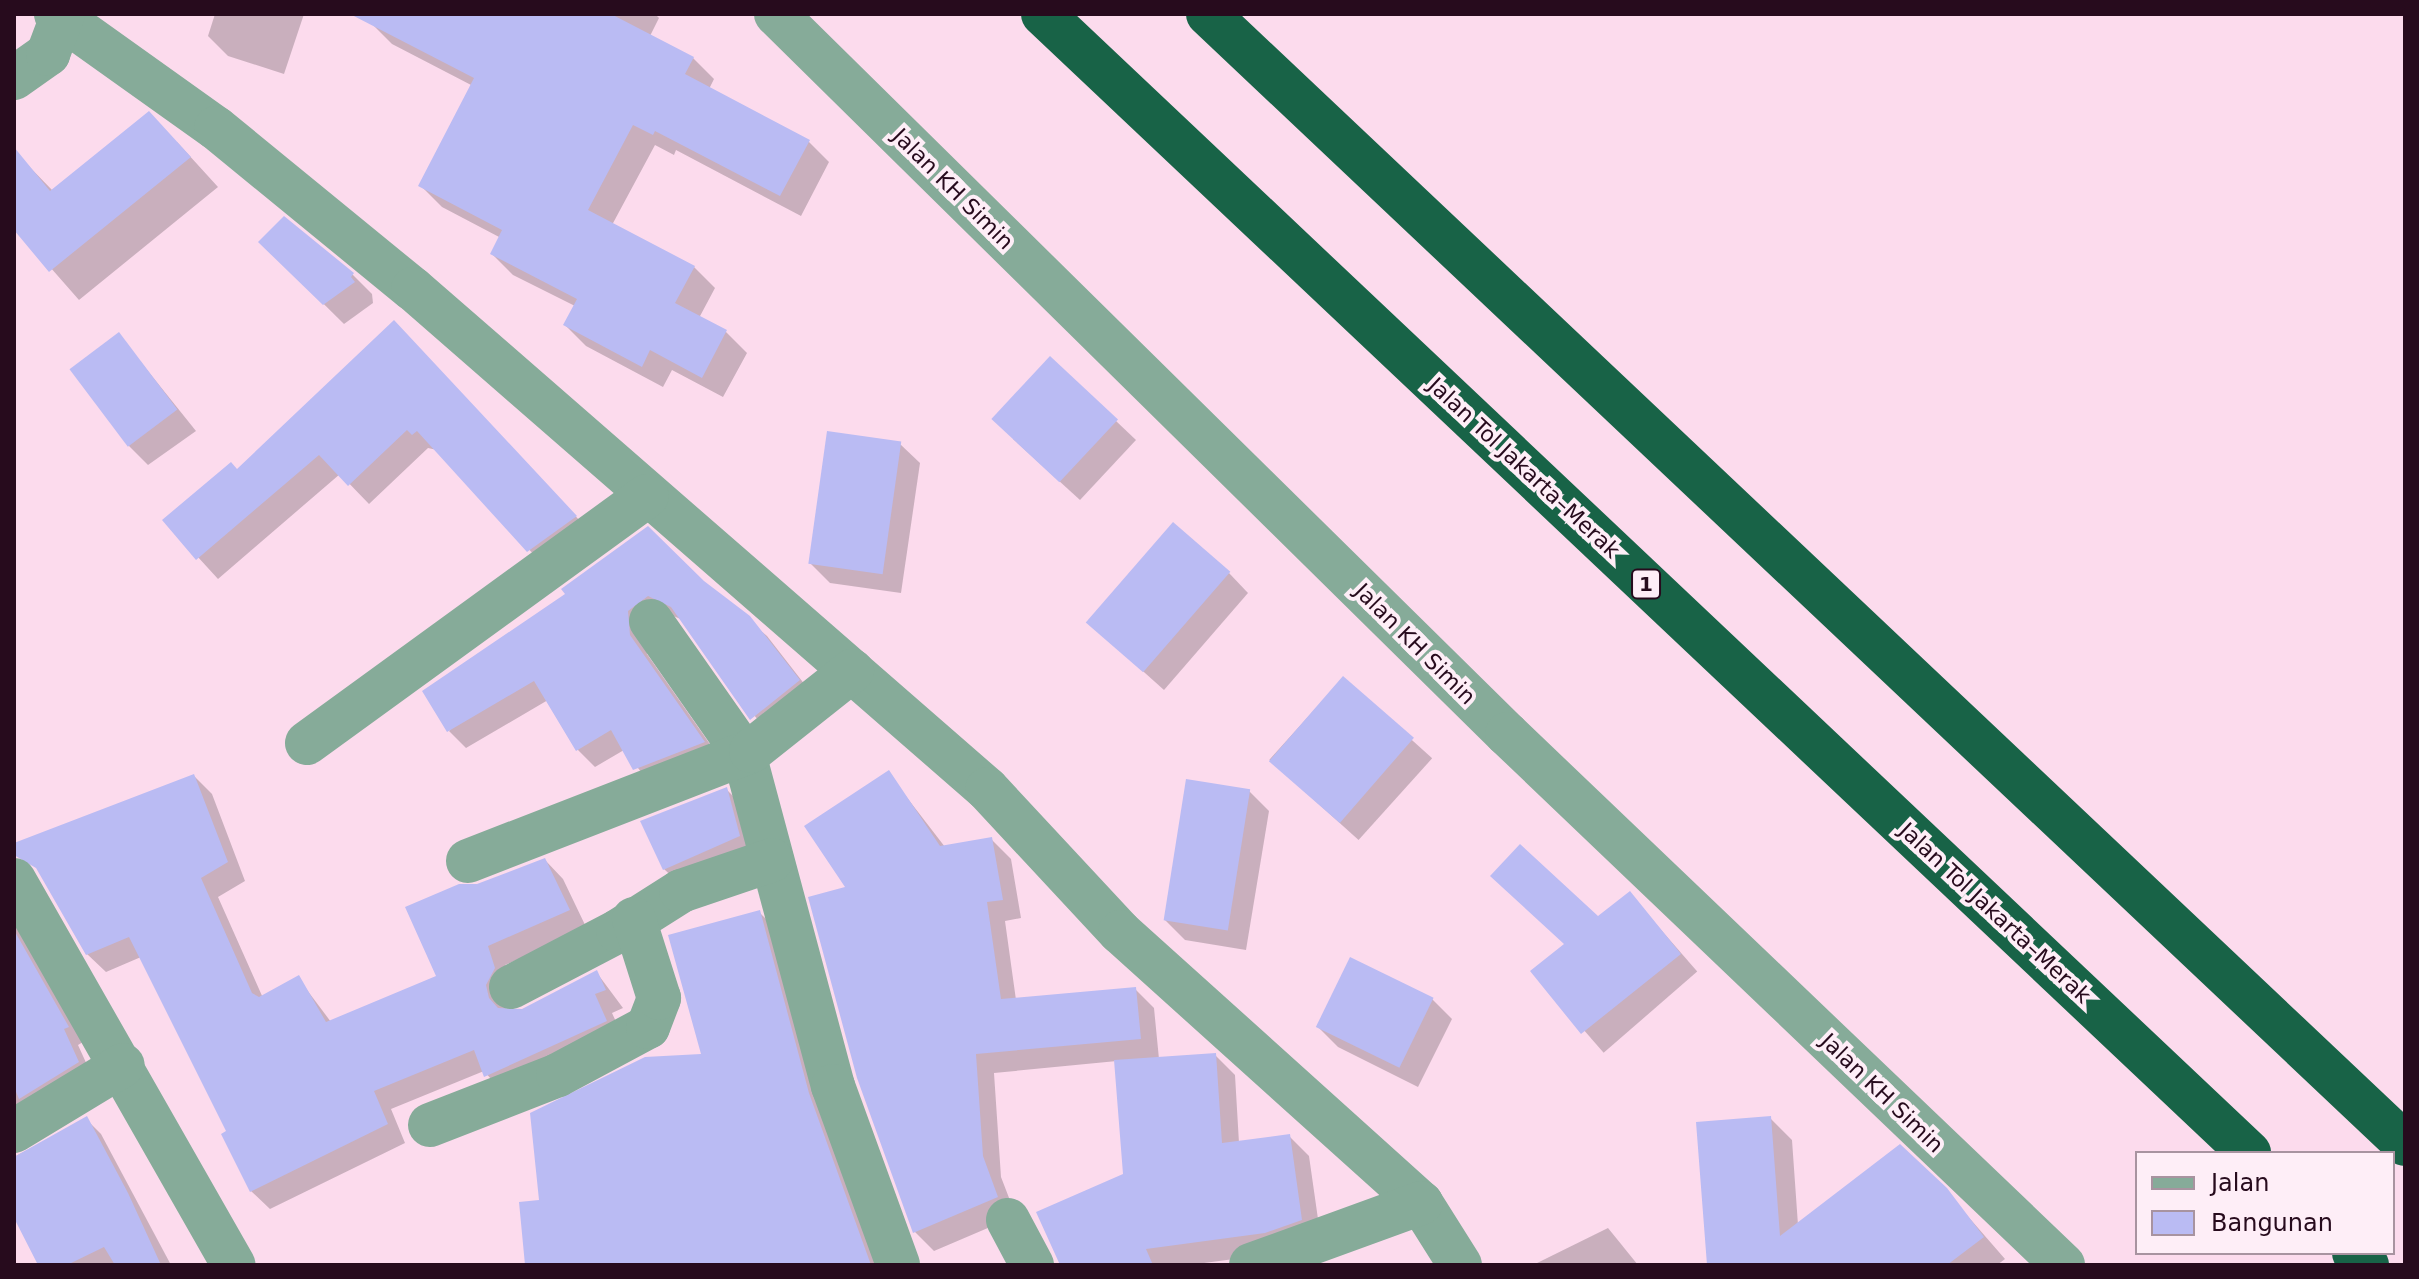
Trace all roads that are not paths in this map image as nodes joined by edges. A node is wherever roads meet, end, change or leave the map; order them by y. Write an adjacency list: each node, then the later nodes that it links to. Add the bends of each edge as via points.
1 (776, 14): 28 (street, Jalan KH Simin, via 1507,734)
2 (1043, 14): 20 (highway, Jalan Tol Jakarta–Merak / 1)
3 (1208, 14): 19 (highway)
4 (61, 16): 5 (street, via 48,54); 6 (street, via 216,128 401,279)
5 (14, 78)
6 (647, 496): 8 (street); 9 (street)
7 (651, 621): 10 (street)
8 (852, 671): 10 (street); 21 (street, via 987,789 1120,932)
9 (307, 743)
10 (744, 754): 11 (street); 12 (street)
11 (772, 860): 14 (street, via 681,891); 24 (street, via 833,1086)
12 (468, 861)
13 (14, 880): 16 (street)
14 (634, 919): 15 (street); 17 (street, via 659,998 648,1027 558,1075)
15 (511, 987)
16 (123, 1065): 18 (street); 23 (street)
17 (430, 1125)
18 (14, 1131)
19 (2405, 1144)
20 (2247, 1151)
21 (1421, 1203): 26 (street); 27 (street)
22 (1008, 1220): 25 (street)
23 (234, 1265)
24 (898, 1265)
25 (1032, 1265)
26 (1251, 1265)
27 (1460, 1265)
28 (2063, 1265)

